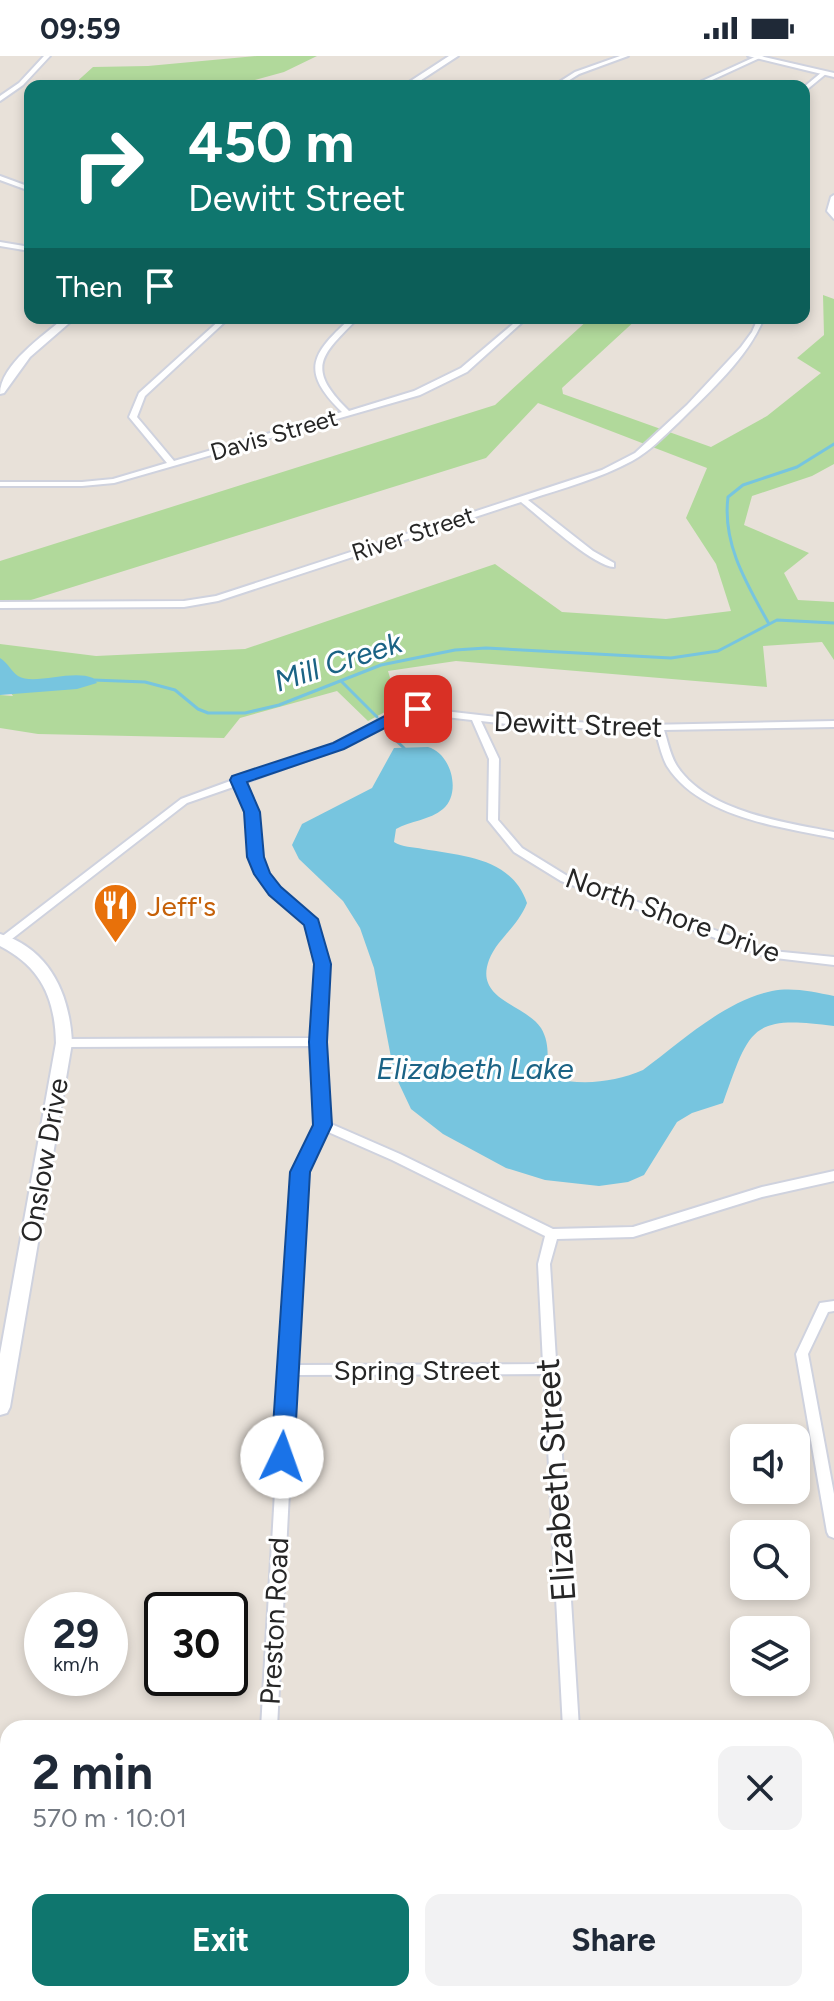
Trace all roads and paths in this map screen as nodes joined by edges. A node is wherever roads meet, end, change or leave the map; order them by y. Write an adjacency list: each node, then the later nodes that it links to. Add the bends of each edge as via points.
1 (47, 56): 7 (street)
2 (454, 56): 8 (main road)
3 (625, 56): 9 (street)
4 (756, 57): 5 (street); 10 (street)
5 (824, 73): 6 (street); 12 (street)
6 (834, 75)
7 (25, 80)
8 (416, 80)
9 (566, 80)
10 (707, 80)
11 (24, 81): 13 (street)
12 (810, 85)
13 (0, 99)
14 (0, 178): 15 (street)
15 (12, 184): 16 (street); 17 (street)
16 (24, 187)
17 (0, 188)
18 (834, 197): 19 (street)
19 (834, 217)
20 (2, 246): 21 (street)
21 (24, 248)
22 (63, 324): 27 (main road, via 26,355)
23 (219, 324): 29 (street, via 142,395 133,417)
24 (348, 324): 28 (street, via 328,341 316,364 329,397)
25 (517, 324): 28 (street, Davis Street, via 464,370 417,393)
26 (758, 324): 31 (street, River Street, via 748,343 640,453 605,472)
27 (0, 391)
28 (348, 414): 29 (street, Davis Street)
29 (172, 464): 30 (street, Davis Street, via 114,481)
30 (0, 484)
31 (522, 499): 32 (street); 33 (street, River Street, via 218,598 184,604)
32 (611, 565)
33 (0, 605)
34 (476, 719): 36 (street, Dewitt Street); 37 (street, Dewitt Street, via 409,710 338,746); 40 (street, North Shore Drive, via 494,759 493,820 518,850 565,879 771,954)
35 (834, 724): 36 (street, Dewitt Street)
36 (659, 728): 38 (street, via 672,766 701,794 727,809)
37 (238, 780): 39 (street, Dewitt Street, via 184,801); 41 (street, Preston Road, via 252,812 255,857 262,874 312,923 316,934 323,964)
38 (834, 835)
39 (2, 940): 42 (main road, Onslow Drive, via 32,959 53,982 65,1013)
40 (834, 961)
41 (318, 1042): 42 (street); 43 (street, Preston Road)
42 (64, 1043): 49 (main road, Onslow Drive)
43 (323, 1125): 45 (street); 48 (street, Preston Road, via 300,1172)
44 (834, 1176): 45 (street, via 633,1232)
45 (552, 1234): 47 (street, Elizabeth Street, via 544,1264)
46 (834, 1306): 50 (street, via 824,1307 802,1354)
47 (548, 1369): 48 (street, Spring Street); 52 (street, Elizabeth Street)
48 (287, 1370): 51 (street, Preston Road)
49 (0, 1407)
50 (834, 1532)
51 (269, 1720)
52 (570, 1720)

